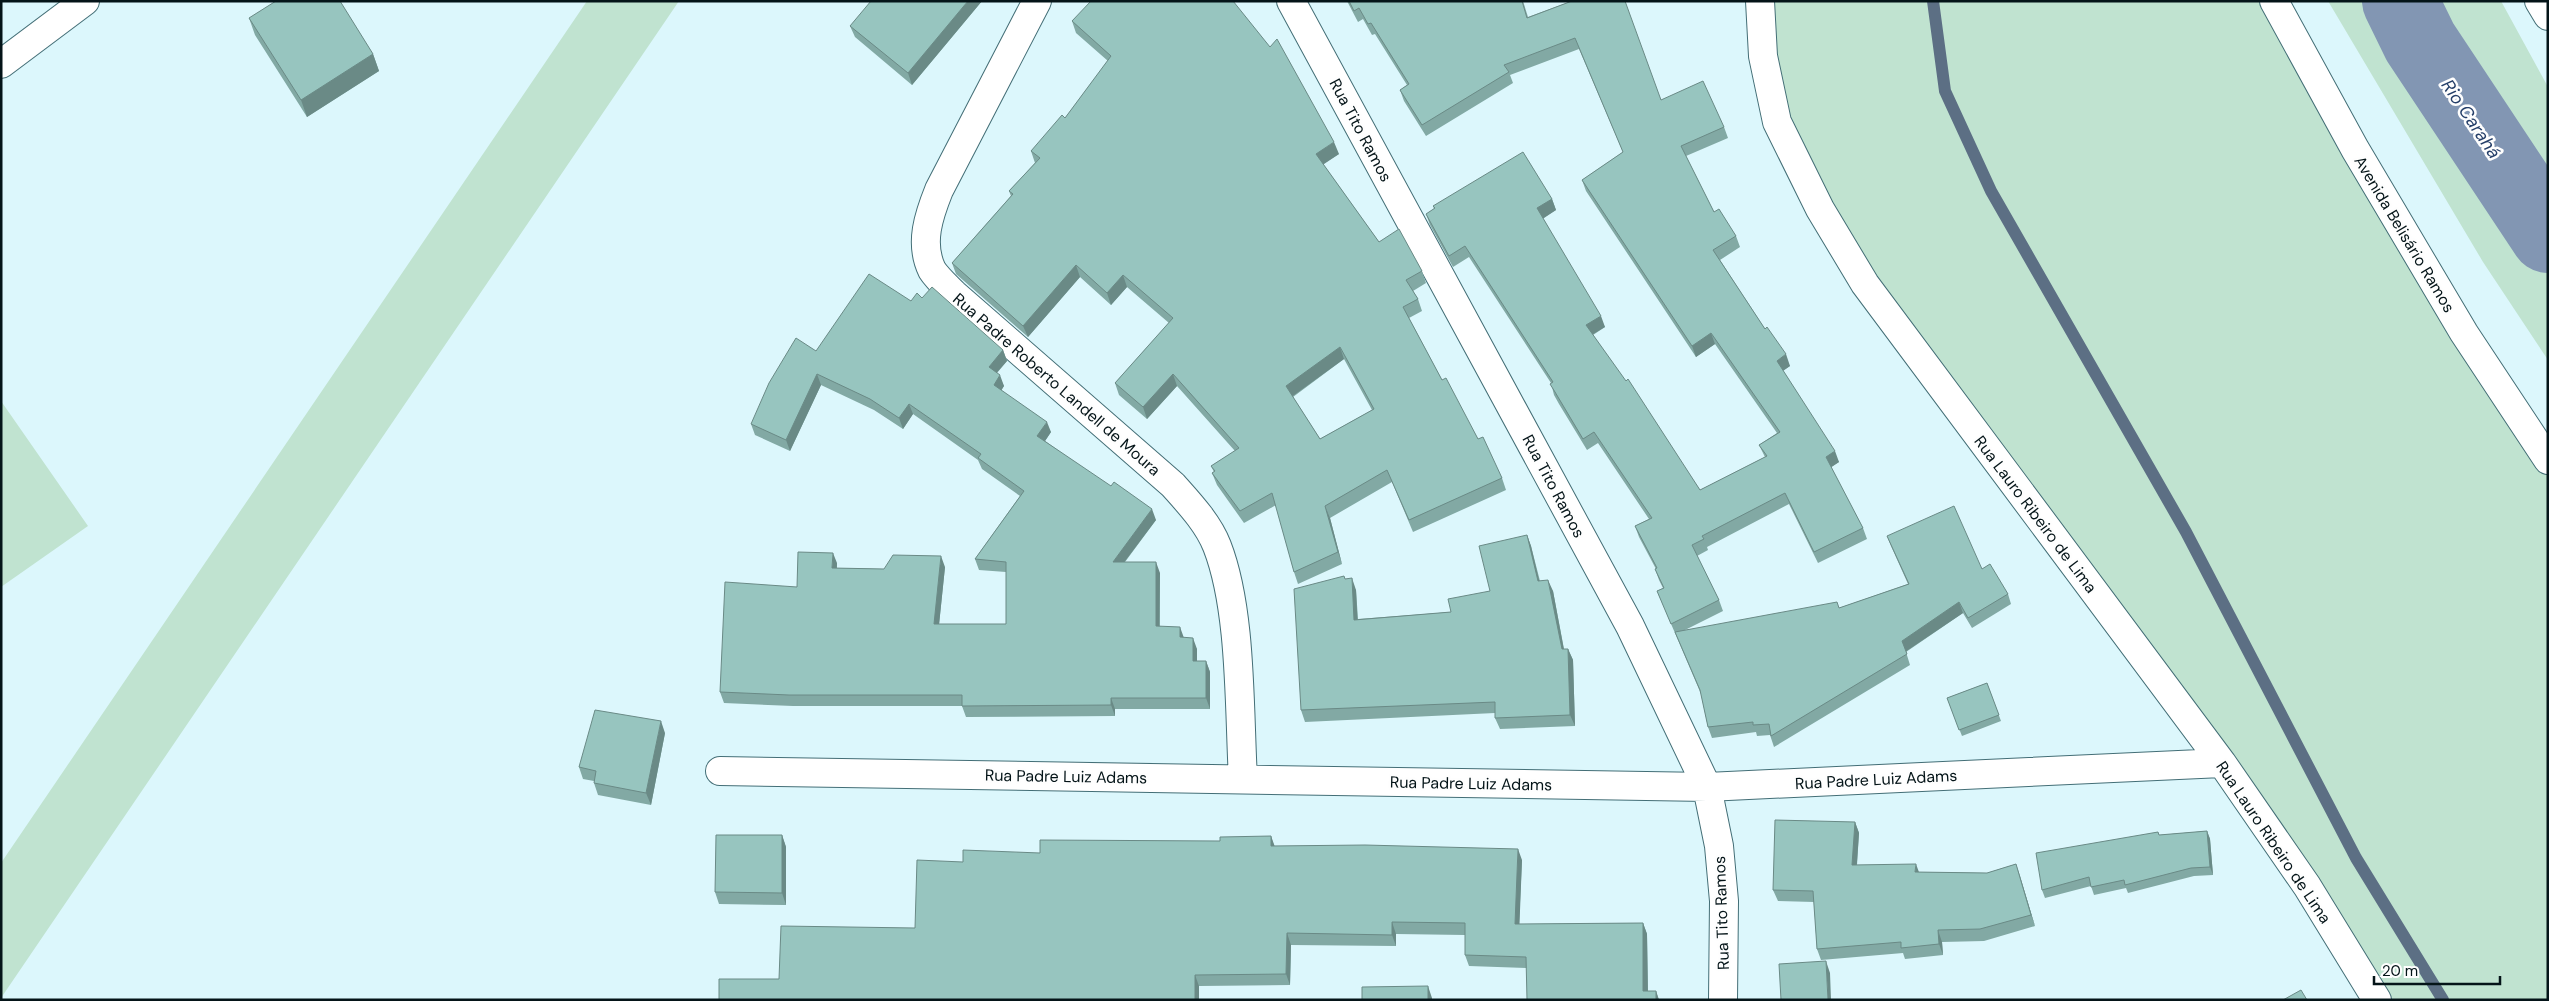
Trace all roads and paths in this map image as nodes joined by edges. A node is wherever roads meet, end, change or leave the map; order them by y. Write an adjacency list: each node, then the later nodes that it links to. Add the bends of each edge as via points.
1 (85, 1): 8 (street)
2 (1037, 1): 12 (street, Rua Padre Roberto Landell de Moura, via 939,190 929,217 925,242 932,270 954,294 1173,485 1198,513 1217,545 1228,581 1235,633)
3 (1291, 1): 13 (street, Rua Tito Ramos, via 1630,626)
4 (1760, 1): 10 (street, Rua Lauro Ribeiro de Lima, via 1763,56 1777,122 1825,218 1865,284)
5 (2274, 1): 9 (street, Avenida Belisário Ramos, via 2355,148 2464,333)
6 (2540, 1): 7 (street)
7 (2548, 16)
8 (1, 64)
9 (2548, 460)
10 (2222, 764): 13 (street, Rua Padre Luiz Adams); 15 (street, Rua Lauro Ribeiro de Lima, via 2307,886)
11 (720, 771): 12 (street, Rua Padre Luiz Adams)
12 (1243, 779): 13 (street, Rua Padre Luiz Adams)
13 (1706, 787): 14 (street, Rua Tito Ramos, via 1719,846 1724,901)
14 (1723, 1000)
15 (2377, 1000)

